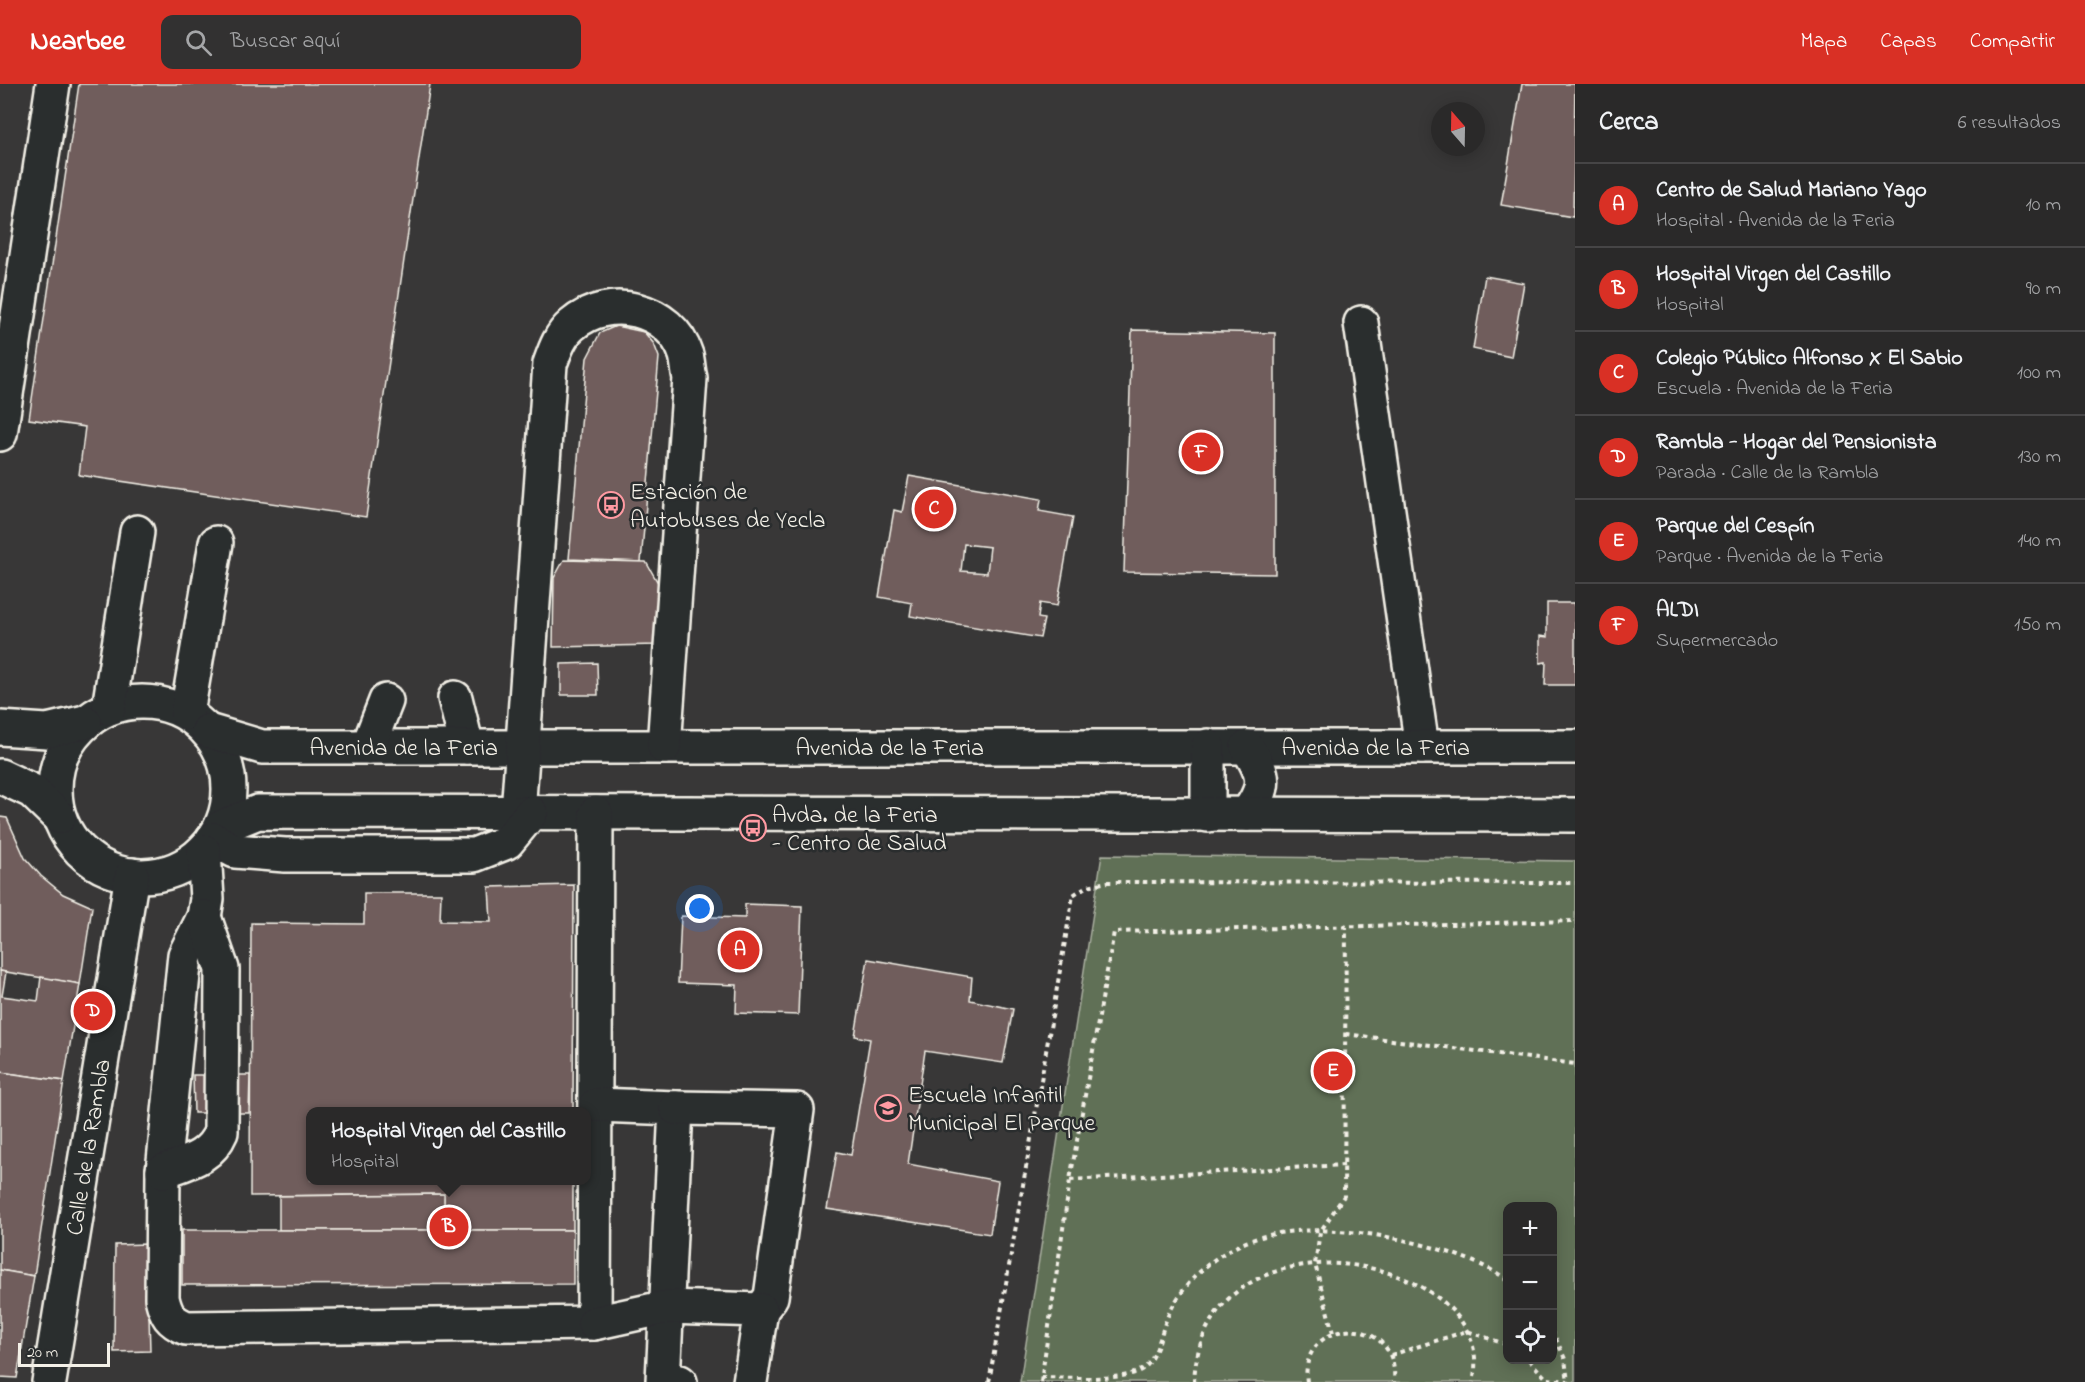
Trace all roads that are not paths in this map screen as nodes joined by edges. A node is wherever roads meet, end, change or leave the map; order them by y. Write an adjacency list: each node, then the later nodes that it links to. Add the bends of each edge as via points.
1 (53, 84): 3 (street)
2 (1361, 323): 17 (street)
3 (0, 434)
4 (137, 532): 8 (street)
5 (216, 543): 9 (street)
6 (454, 698): 13 (street)
7 (386, 701): 12 (street)
8 (97, 715): 9 (street, via 135,701 162,703); 10 (street, via 47,731); 25 (street, via 68,742 58,765 54,792)
9 (198, 722): 12 (street, Avenida de la Feria, via 262,747); 26 (street, via 222,752 229,777 229,802)
10 (0, 728)
11 (1208, 746): 15 (street, Avenida de la Feria); 16 (street, Avenida de la Feria); 22 (street)
12 (368, 747): 13 (street, Avenida de la Feria)
13 (467, 747): 14 (street, Avenida de la Feria)
14 (522, 747): 15 (street, Avenida de la Feria); 15 (street, via 550,364 558,343 572,325 590,313 613,307 636,309 658,318 675,334 686,355 690,378); 20 (street)
15 (664, 747)
16 (1248, 747): 17 (street, Avenida de la Feria); 23 (street, via 1263,777 1261,795)
17 (1422, 747): 18 (street, Avenida de la Feria)
18 (1575, 747)
19 (0, 776): 25 (street, via 32,791)
20 (524, 813): 21 (street); 26 (street, via 258,812); 26 (street, via 507,842 474,855 285,855 236,851)
21 (597, 813): 22 (street); 29 (street)
22 (1208, 814): 23 (street)
23 (1247, 814): 24 (street)
24 (1575, 815)
25 (59, 817): 27 (street, via 70,839 87,857 108,870)
26 (213, 839): 27 (street, via 182,866 166,872); 28 (street)
27 (132, 875): 35 (street, Calle de la Rambla)
28 (204, 916): 31 (street, via 185,956); 31 (street, via 222,969 221,1132 207,1153)
29 (596, 1105): 30 (street); 34 (street)
30 (676, 1108): 32 (street); 33 (street, via 797,1110 771,1298)
31 (163, 1171): 34 (street, via 162,1298 171,1322 186,1328)
32 (667, 1306): 33 (street); 34 (street); 36 (street, via 663,1381)
33 (761, 1310): 37 (street)
34 (594, 1323)
35 (49, 1382)
36 (680, 1382)
37 (750, 1382)

